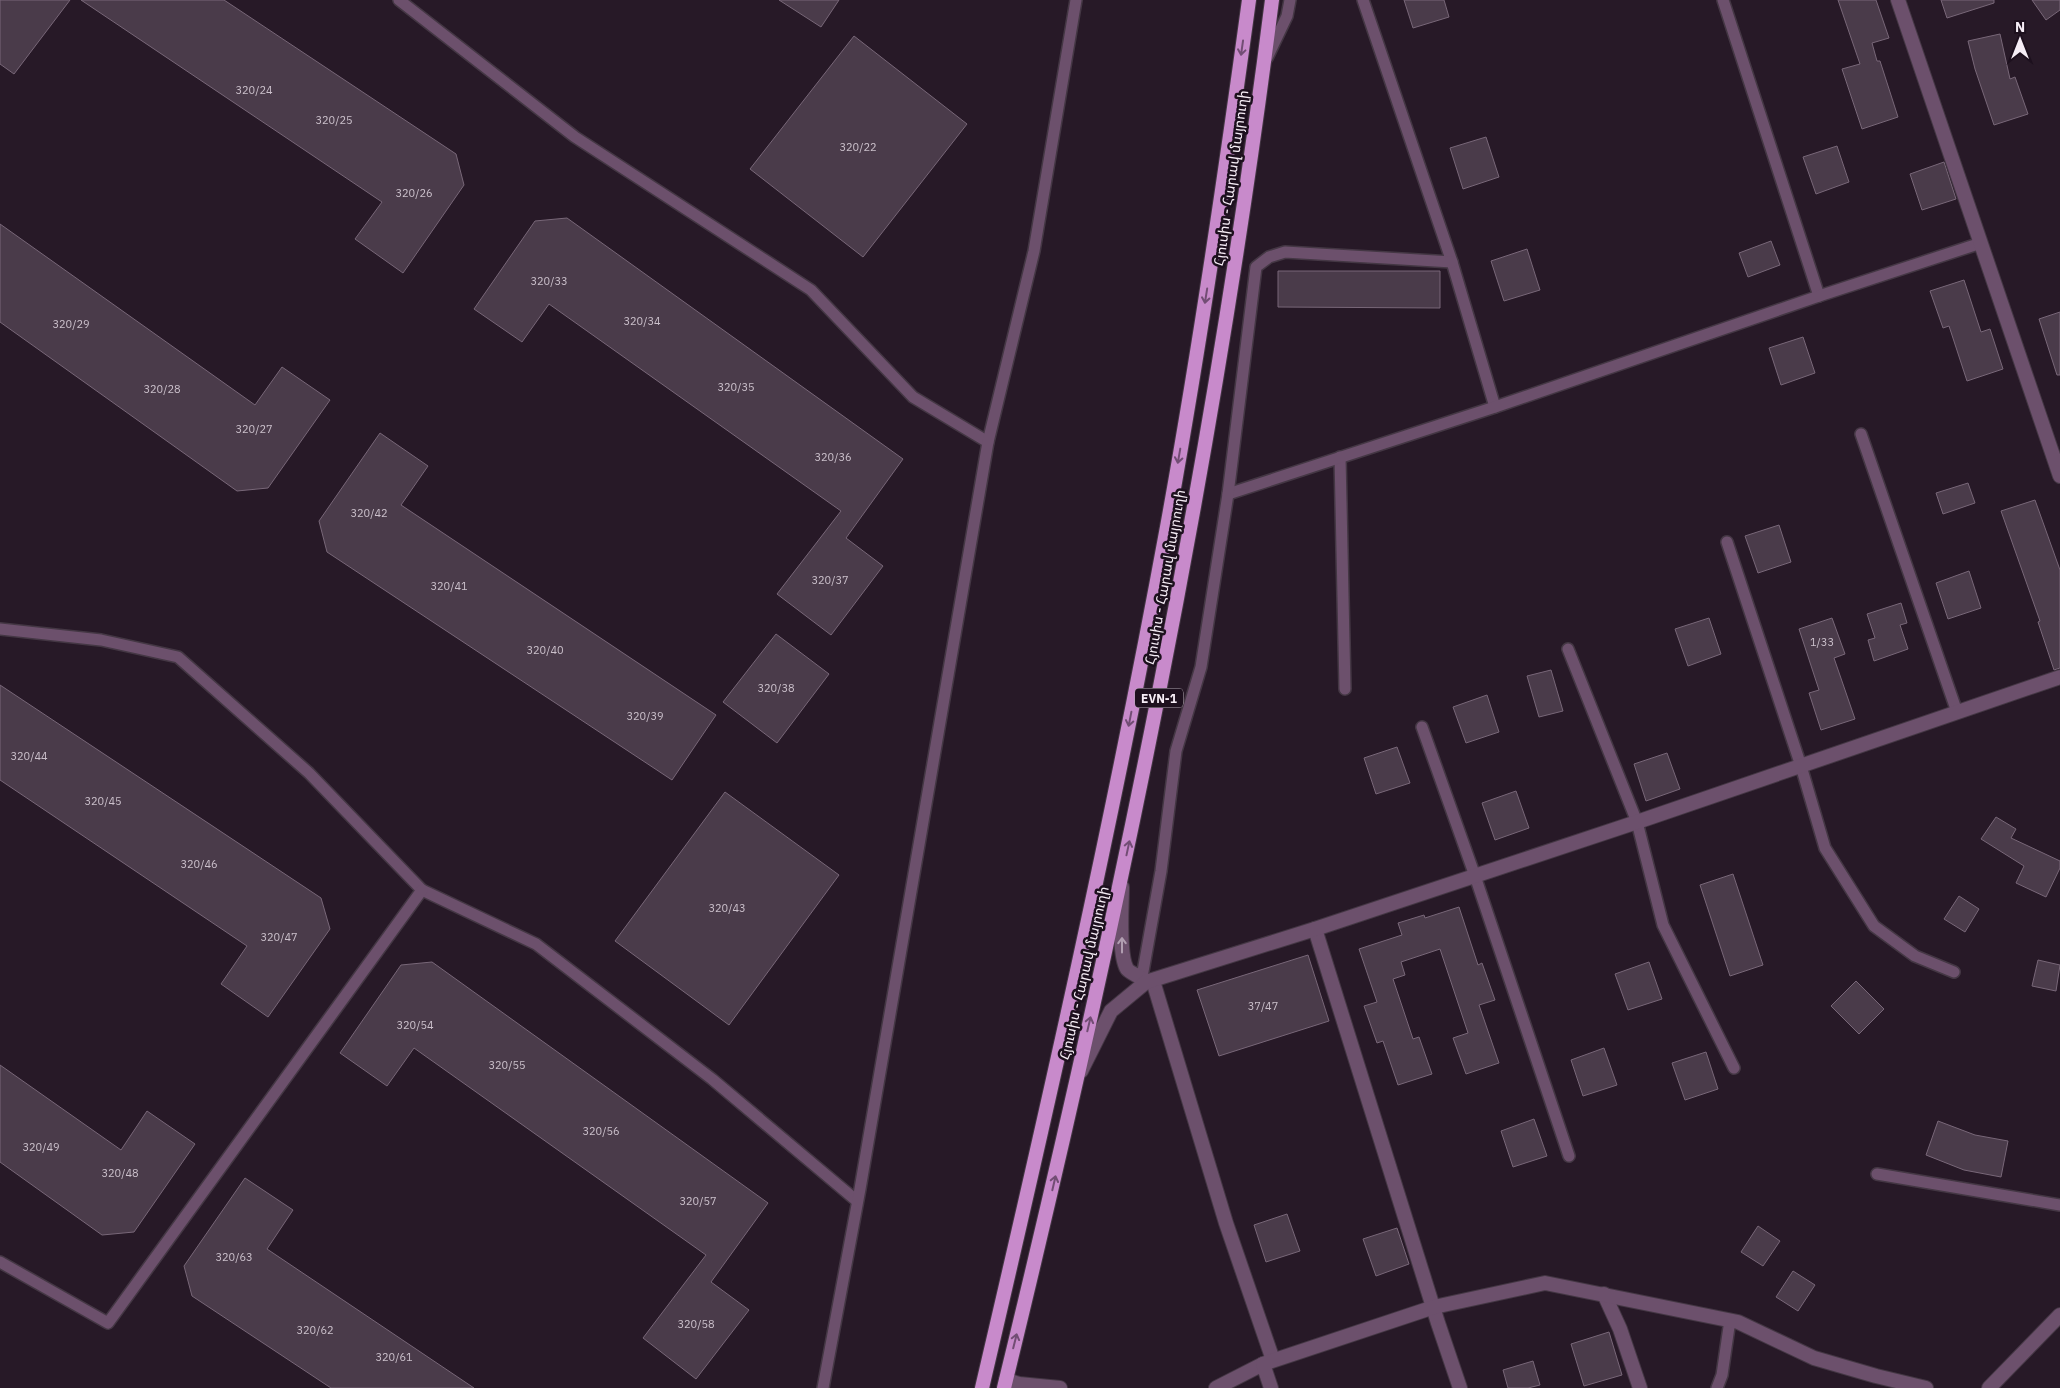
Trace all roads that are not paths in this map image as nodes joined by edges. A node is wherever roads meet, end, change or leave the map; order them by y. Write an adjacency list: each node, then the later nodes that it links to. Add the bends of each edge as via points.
1 (399, 0): 15 (lane, via 575,137 811,290 913,397)
2 (1076, 0): 15 (lane, via 1034,251)
3 (1248, 0): 48 (highway, Հյուսիս - Հարավ մայրուղի / EVN-1, one-way to 48, via 1207,293 1167,527 1084,938)
4 (1272, 0): 9 (highway, Հյուսիս - Հարավ մայրուղի / EVN-1)
5 (1290, 0): 9 (lane, via 1287,16)
6 (1363, 0): 11 (lane)
7 (1723, 0): 12 (lane)
8 (1898, 0): 10 (street)
9 (1264, 64): 29 (highway, Հյուսիս - Հարավ մայրուղի / EVN-1, one-way to 9, via 1188,545 1224,336)
10 (1981, 243): 12 (lane); 17 (street)
11 (1452, 262): 13 (lane); 18 (lane, via 1285,252 1256,267)
12 (1819, 296): 13 (lane)
13 (1495, 407): 16 (lane)
14 (1861, 434): 24 (lane)
15 (988, 442): 38 (lane)
16 (1340, 457): 18 (lane); 23 (lane)
17 (2060, 476)
18 (1228, 494): 33 (lane, via 1201,667 1176,751)
19 (1726, 542): 26 (lane)
20 (0, 629): 30 (lane, via 101,640 178,657 309,773)
21 (1568, 650): 27 (lane)
22 (2060, 677): 24 (street)
23 (1345, 689)
24 (1958, 712): 26 (street)
25 (1422, 726): 28 (lane)
26 (1801, 766): 27 (street); 32 (lane, via 1825,848 1874,926 1914,956)
27 (1637, 822): 28 (street); 34 (lane, via 1663,925)
28 (1475, 876): 31 (street); 36 (lane)
29 (1122, 879): 33 (street, one-way to 29, via 1129,971 1122,959); 35 (highway, Հյուսիս - Հարավ մայրուղի / EVN-1, one-way to 29)
30 (422, 890): 38 (lane, via 536,944 712,1079); 40 (lane, via 108,1323)
31 (1315, 929): 33 (street); 42 (street)
32 (1954, 972)
33 (1147, 980): 35 (street, via 1111,1010); 45 (street)
34 (1734, 1068)
35 (1074, 1086): 46 (highway, Հյուսիս - Հարավ մայրուղի / EVN-1, one-way to 35)
36 (1569, 1156)
37 (1877, 1174): 39 (lane)
38 (857, 1201): 47 (lane)
39 (2060, 1205)
40 (0, 1262)
41 (1604, 1294): 42 (street, via 1545,1283); 44 (street); 53 (street, via 1620,1328)
42 (1434, 1307): 45 (street); 52 (street)
43 (2060, 1315): 56 (street)
44 (1730, 1320): 54 (lane); 55 (street, via 1814,1358)
45 (1268, 1362): 50 (street); 51 (street)
46 (1005, 1384): 49 (street)
47 (822, 1388)
48 (982, 1388)
49 (1060, 1388)
50 (1216, 1388)
51 (1272, 1388)
52 (1460, 1388)
53 (1640, 1388)
54 (1717, 1388)
55 (1926, 1388)
56 (1989, 1388)

